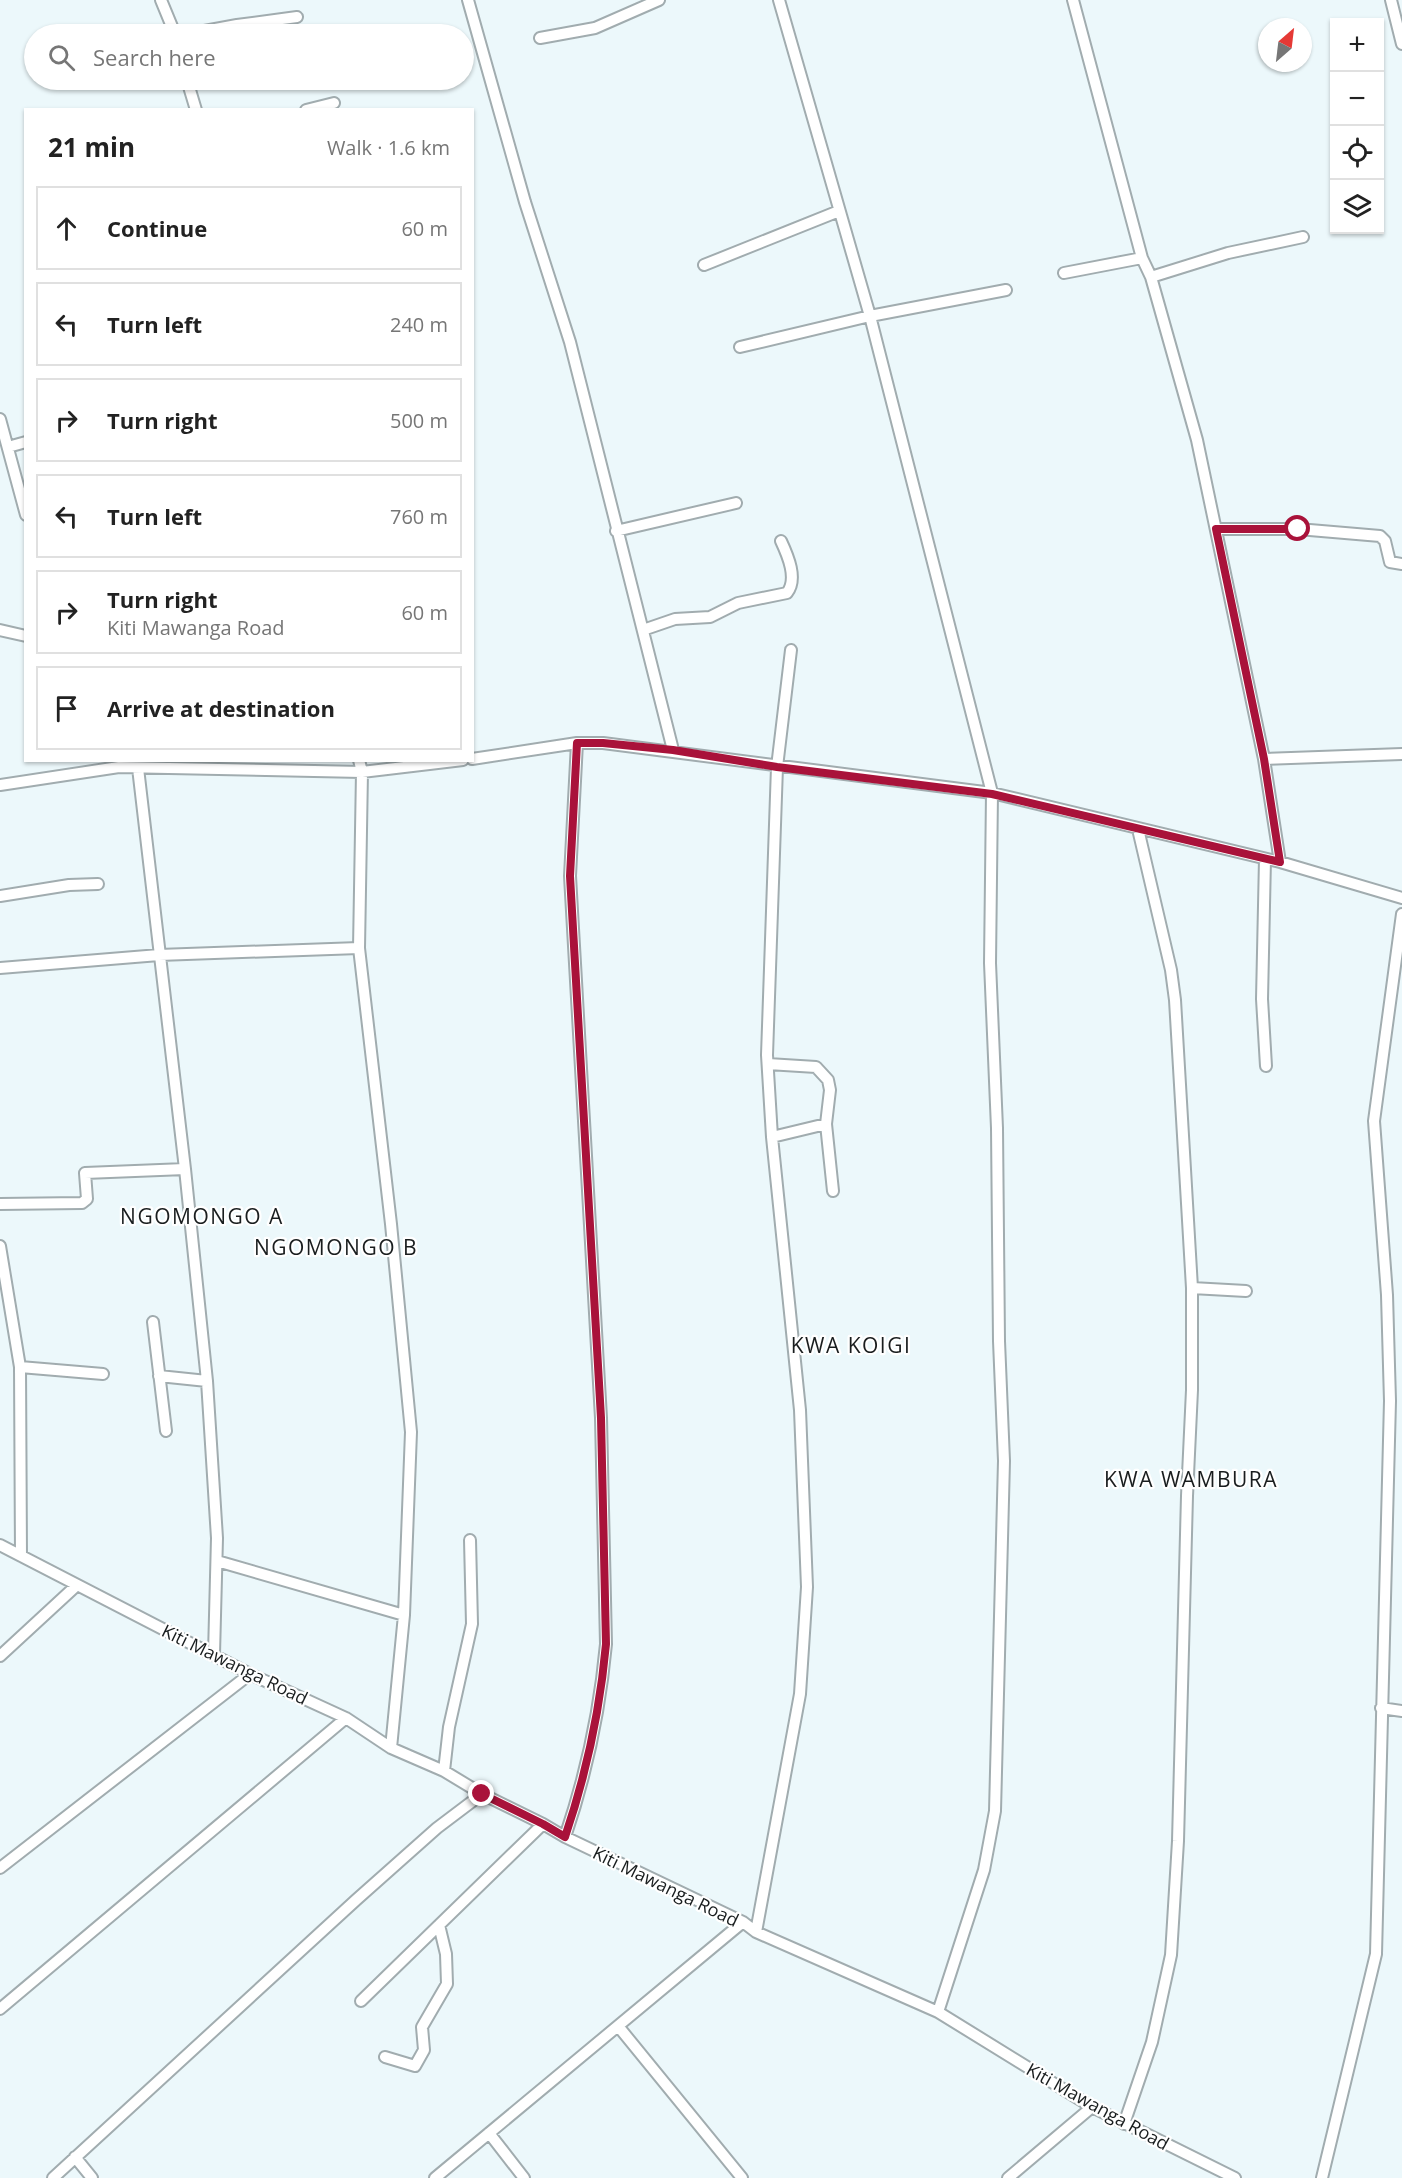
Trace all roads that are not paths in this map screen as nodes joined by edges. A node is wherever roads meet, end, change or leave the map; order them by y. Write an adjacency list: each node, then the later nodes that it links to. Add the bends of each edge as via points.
1 (161, 0): 8 (street)
2 (468, 0): 31 (street, via 525,202 570,342)
3 (659, 0): 10 (street, via 595,28)
4 (779, 0): 16 (street)
5 (1073, 0): 18 (street)
6 (1391, 0): 11 (street)
7 (297, 17): 9 (street)
8 (170, 24)
9 (244, 24)
10 (540, 38)
11 (1402, 44)
12 (190, 90): 14 (street)
13 (334, 104): 15 (street)
14 (195, 108)
15 (315, 108)
16 (839, 211): 19 (street); 23 (street)
17 (1303, 237): 21 (street, via 1228,253)
18 (1142, 258): 20 (street); 21 (street)
19 (704, 265)
20 (1064, 273)
21 (1151, 277): 30 (street, via 1197,440)
22 (1006, 290): 23 (street)
23 (870, 316): 24 (street); 50 (street)
24 (740, 347)
25 (0, 419): 27 (street)
26 (24, 443): 27 (street)
27 (8, 447): 29 (street)
28 (736, 503): 31 (street)
29 (24, 507)
30 (1216, 529): 33 (street, via 1298,529 1380,536 1390,562); 42 (street)
31 (616, 531): 35 (street)
32 (781, 541): 35 (street, via 792,574 787,593 738,603 710,617 675,619)
33 (1402, 564)
34 (0, 630): 36 (street)
35 (643, 630): 39 (street)
36 (24, 636)
37 (791, 650): 46 (street)
38 (577, 743): 39 (street); 41 (street); 93 (street, via 570,876 601,1418 606,1644 583,1783)
39 (673, 750): 46 (street)
40 (1402, 754): 42 (street)
41 (474, 759)
42 (1264, 759): 53 (street)
43 (360, 762): 48 (street)
44 (446, 762): 48 (street)
45 (120, 764): 47 (street); 49 (street)
46 (777, 767): 50 (street); 61 (street)
47 (138, 768): 48 (street); 59 (street)
48 (362, 772): 58 (street)
49 (0, 785)
50 (992, 794): 51 (street); 100 (street, via 990,963 1004,1461 994,1811 984,1870)
51 (1138, 829): 52 (street); 69 (street, via 1175,1000)
52 (1265, 859): 53 (street); 62 (street, via 1262,999)
53 (1280, 862): 56 (street)
54 (98, 884): 55 (street)
55 (0, 896)
56 (1402, 898)
57 (1402, 914): 86 (street, via 1374,1121 1388,1295 1390,1401)
58 (359, 948): 59 (street); 82 (street, via 411,1432)
59 (159, 955): 60 (street); 65 (street)
60 (0, 968)
61 (768, 1064): 63 (street, via 816,1067 822,1071 830,1090); 64 (street)
62 (1266, 1066)
63 (826, 1124): 64 (street); 66 (street)
64 (772, 1137): 97 (street, via 800,1410 807,1587 800,1694)
65 (185, 1169): 67 (street, via 86,1173 87,1198 82,1203); 75 (street)
66 (833, 1191)
67 (0, 1204)
68 (0, 1246): 72 (street)
69 (1192, 1288): 70 (street); 104 (street, via 1178,1841 1171,1955 1152,2042)
70 (1246, 1291)
71 (153, 1322): 74 (street)
72 (20, 1366): 73 (street); 79 (street)
73 (104, 1374)
74 (159, 1376): 75 (street); 76 (street)
75 (207, 1381): 80 (street)
76 (166, 1431)
77 (471, 1540): 90 (street, via 472,1624 449,1727)
78 (0, 1545): 79 (street, Kiti Mawanga Road)
79 (21, 1556): 81 (street, Kiti Mawanga Road)
80 (217, 1562): 82 (street); 83 (street)
81 (77, 1585): 83 (street, Kiti Mawanga Road); 84 (street)
82 (404, 1615): 89 (street)
83 (214, 1654): 85 (street, Kiti Mawanga Road)
84 (0, 1656)
85 (250, 1674): 88 (street, Kiti Mawanga Road); 94 (street)
86 (1381, 1708): 87 (street); 114 (street, via 1376,1954)
87 (1402, 1711)
88 (346, 1718): 89 (street, Kiti Mawanga Road); 99 (street)
89 (391, 1748): 90 (street, Kiti Mawanga Road)
90 (444, 1771): 91 (street, Kiti Mawanga Road)
91 (482, 1794): 92 (street, Kiti Mawanga Road); 106 (street, via 356,1900)
92 (543, 1824): 93 (street, Kiti Mawanga Road); 96 (street)
93 (565, 1837): 95 (street, Kiti Mawanga Road)
94 (0, 1868)
95 (743, 1922): 97 (street, Kiti Mawanga Road); 101 (street)
96 (439, 1925): 98 (street); 102 (street, via 446,1954 447,1984 422,2026 424,2050 415,2066)
97 (756, 1932): 100 (street, Kiti Mawanga Road)
98 (361, 2001)
99 (0, 2009)
100 (938, 2012): 103 (street, Kiti Mawanga Road)
101 (618, 2026): 105 (street); 111 (street)
102 (385, 2057)
103 (1092, 2106): 104 (street, Kiti Mawanga Road); 112 (street)
104 (1124, 2124): 113 (street, Kiti Mawanga Road)
105 (489, 2133): 109 (street); 110 (street)
106 (75, 2157): 107 (street); 108 (street)
107 (53, 2178)
108 (92, 2178)
109 (435, 2178)
110 (524, 2178)
111 (742, 2178)
112 (1008, 2178)
113 (1235, 2178)
114 (1322, 2178)

